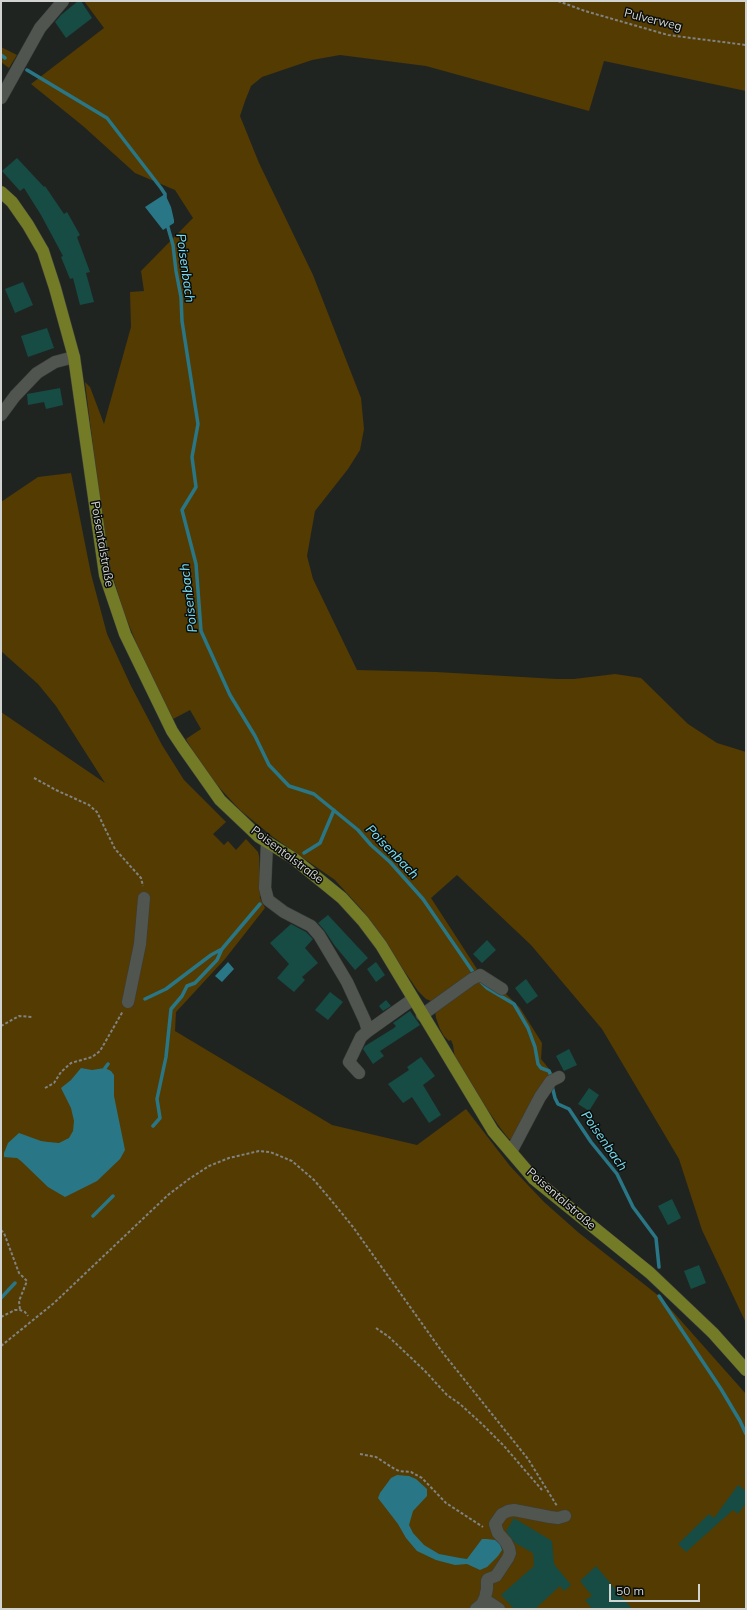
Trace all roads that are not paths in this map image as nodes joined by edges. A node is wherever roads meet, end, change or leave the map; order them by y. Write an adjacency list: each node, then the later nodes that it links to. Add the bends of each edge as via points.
1 (63, 1): 2 (street, via 40,28)
2 (1, 98)
3 (1, 192): 4 (main road, Poisentalstraße, via 12,202 43,251)
4 (74, 357): 5 (street, via 55,362 37,373); 6 (main road, Poisentalstraße, via 105,575 125,634 172,730 202,777 220,800)
5 (1, 415)
6 (267, 843): 9 (main road, Poisentalstraße, via 292,858 342,898 381,945); 12 (street, via 265,888 268,900 311,926 319,936 347,982)
7 (144, 898): 10 (street, via 140,944)
8 (502, 989): 11 (street, via 480,975)
9 (413, 999): 11 (main road, Poisentalstraße); 12 (street)
10 (128, 1002)
11 (422, 1014): 15 (main road, Poisentalstraße, via 493,1131)
12 (368, 1031): 13 (street, via 361,1037 349,1062)
13 (359, 1073)
14 (555, 1079): 15 (street, via 540,1096)
15 (511, 1152): 16 (main road, Poisentalstraße, via 534,1179 650,1273 713,1333)
16 (746, 1370)
17 (565, 1516): 18 (street, via 550,1518 514,1510 502,1514 495,1524 510,1553 503,1568 496,1576 486,1581)
18 (487, 1588): 19 (street); 20 (street)
19 (479, 1606): 20 (street, via 490,1603)
20 (497, 1607)

